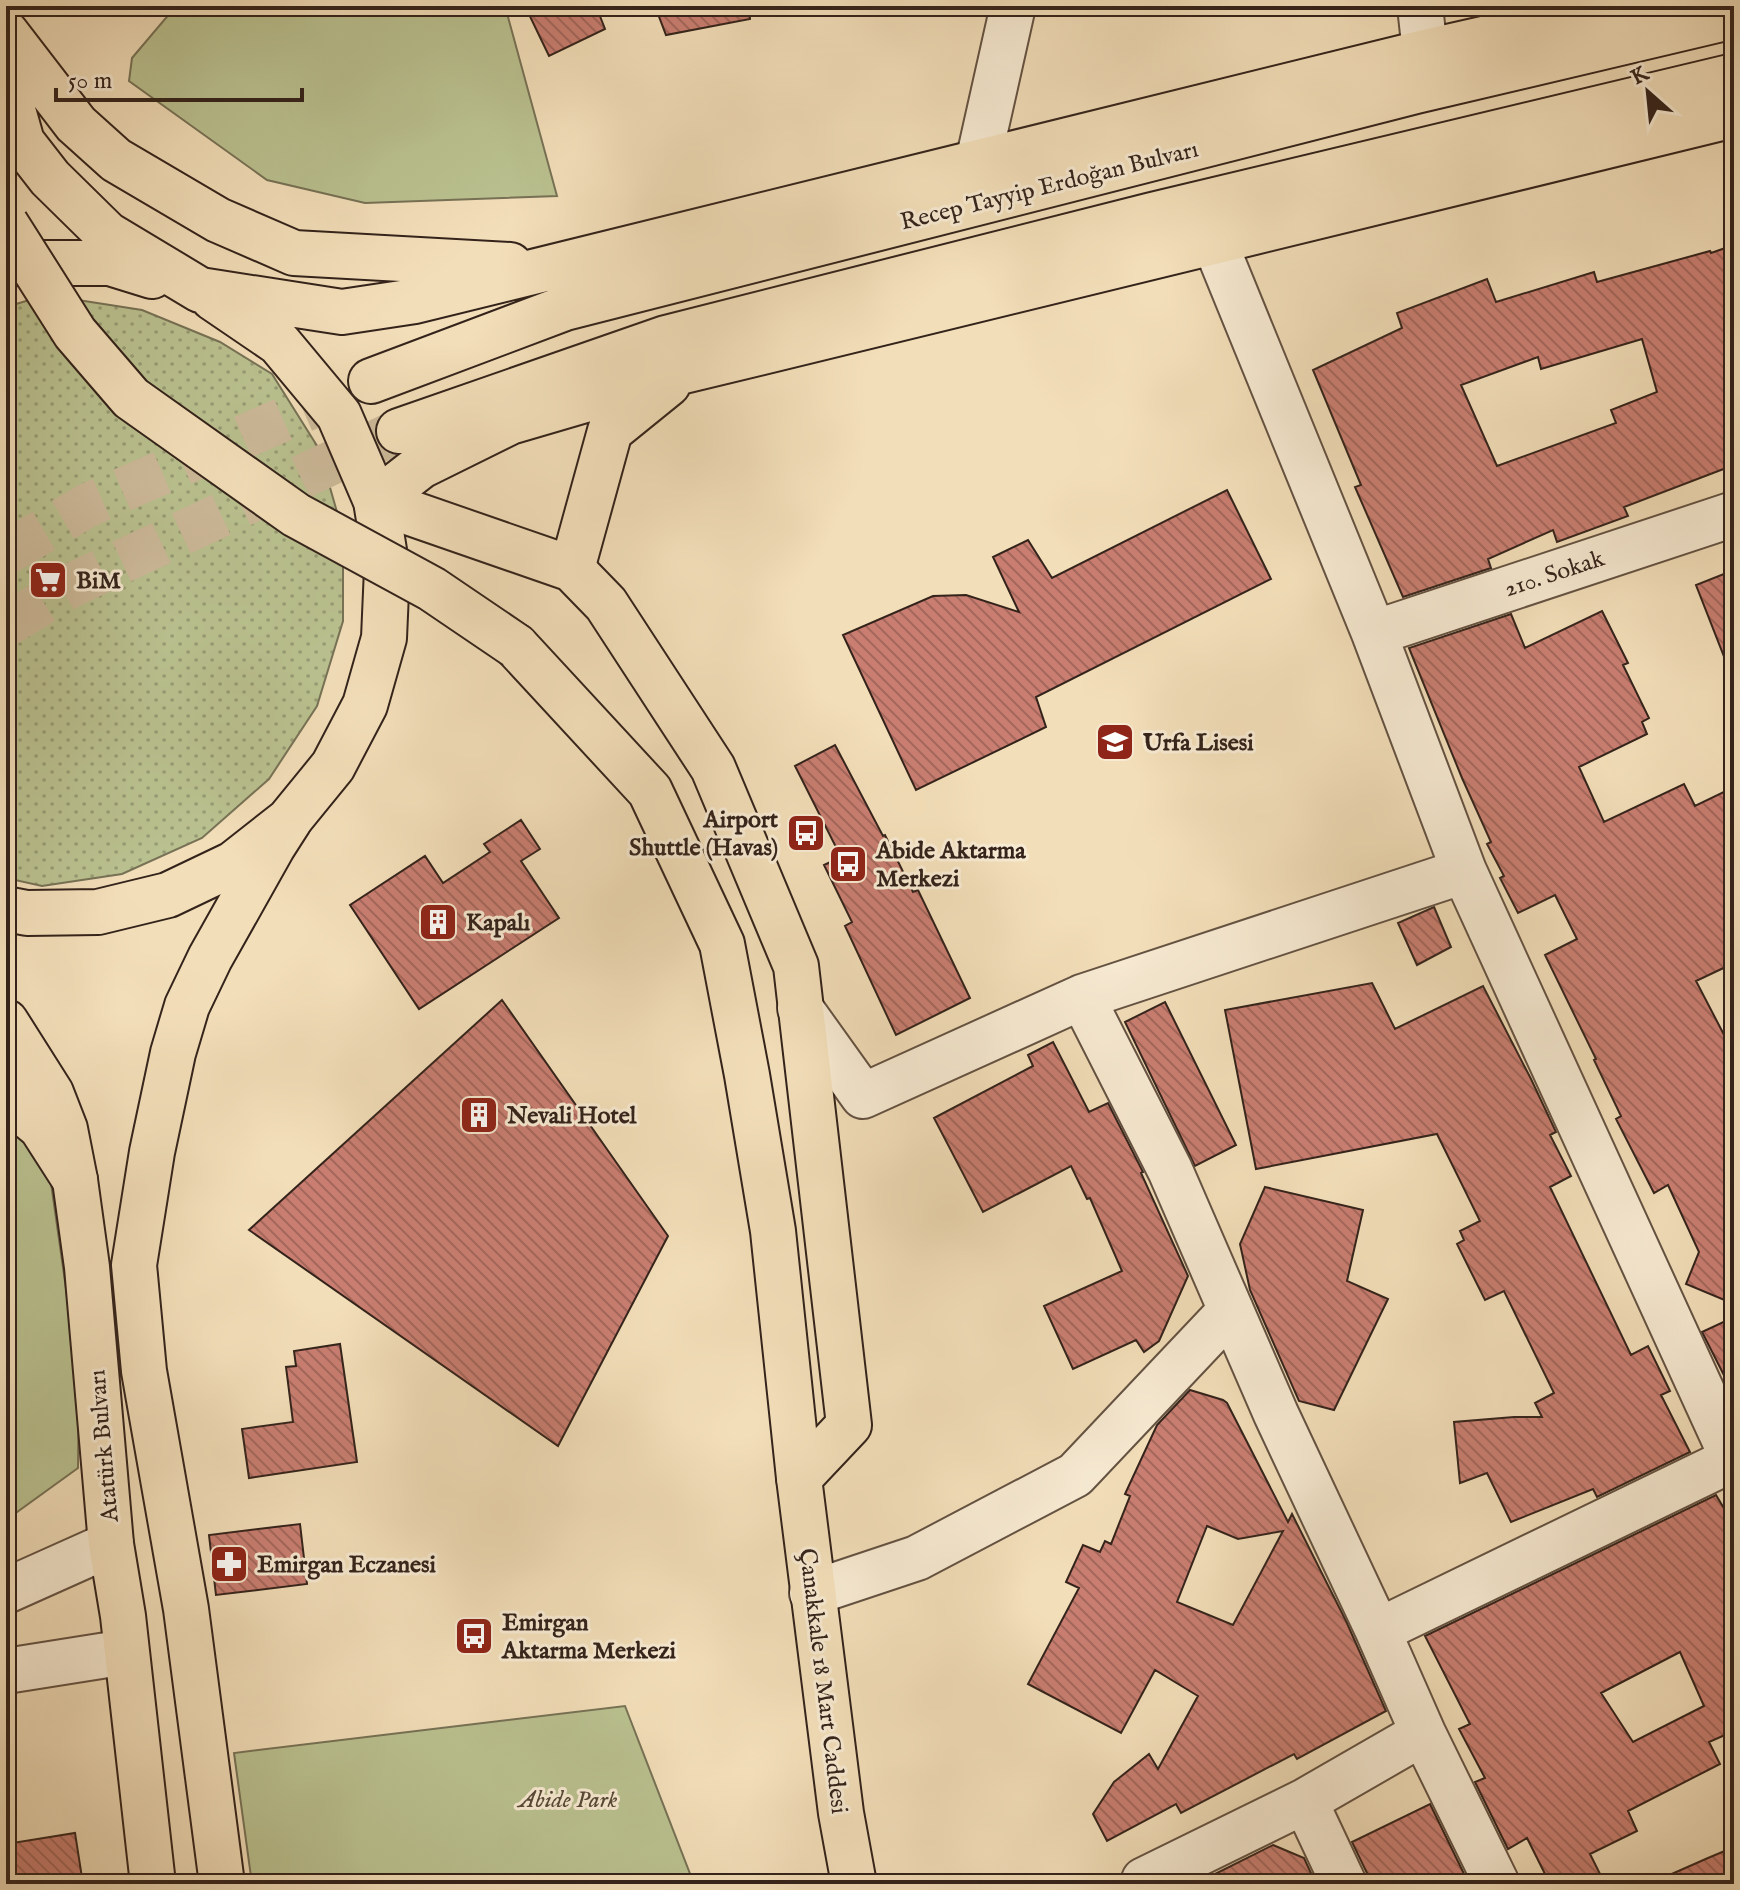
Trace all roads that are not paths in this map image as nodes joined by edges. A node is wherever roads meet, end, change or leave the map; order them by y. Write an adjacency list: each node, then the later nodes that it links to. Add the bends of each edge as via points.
1 (1013, 6): 10 (street)
2 (1420, 6): 6 (street)
3 (1630, 6): 6 (main road)
4 (1734, 16): 17 (main road, Recep Tayyip Erdoğan Bulvarı, via 1401,95 565,308)
5 (6, 33): 14 (main road, via 76,124 116,160 230,226 294,253)
6 (1425, 52): 10 (main road)
7 (1734, 76): 18 (main road, via 666,338)
8 (6, 85): 15 (main road, via 22,142 50,178 107,234)
9 (1734, 115): 12 (main road)
10 (978, 162): 14 (main road)
11 (6, 224): 34 (main road, Çanakkale 18 Mart Caddesi, bridge, via 75,333 131,398 296,515 432,589 516,646 650,791 722,944 773,1231)
12 (1214, 241): 16 (main road); 22 (street)
13 (6, 265): 15 (main road, via 110,263)
14 (549, 268): 15 (main road, via 415,301 342,312)
15 (200, 290): 19 (main road, via 279,343 339,415)
16 (684, 371): 19 (main road, via 510,422 421,466); 21 (main road, via 610,431)
17 (371, 381)
18 (399, 431)
19 (376, 501): 21 (main road); 23 (main road, via 387,569 384,638 365,705 333,766)
20 (1734, 514): 22 (street, 210. Sokak)
21 (572, 569): 27 (main road, via 606,604 713,768 796,966)
22 (1374, 633): 24 (street)
23 (289, 820): 25 (main road, via 233,864 168,895 98,912); 44 (main road, via 187,1006 152,1152 134,1265 144,1371 186,1609)
24 (1464, 871): 26 (street); 32 (street)
25 (6, 909)
26 (1082, 997): 27 (street, via 863,1096); 31 (street, via 1170,1170)
27 (800, 1008): 34 (main road, via 849,1425)
28 (6, 1022): 30 (main road, Atatürk Bulvarı, via 51,1093)
29 (6, 1098): 30 (main road, via 41,1127)
30 (75, 1180): 35 (main road, Atatürk Bulvarı)
31 (1231, 1310): 37 (street, via 1075,1475 917,1558); 38 (street)
32 (1722, 1404): 33 (street)
33 (1733, 1460): 38 (street)
34 (799, 1478): 37 (main road, Çanakkale 18 Mart Caddesi)
35 (111, 1544): 36 (street); 39 (main road, Atatürk Bulvarı)
36 (6, 1591)
37 (812, 1593): 45 (main road, Çanakkale 18 Mart Caddesi)
38 (1378, 1631): 41 (street)
39 (126, 1652): 40 (street); 43 (main road, Atatürk Bulvarı)
40 (6, 1671)
41 (1423, 1733): 42 (street); 48 (street)
42 (1305, 1801): 46 (street, via 1144,1880); 47 (street)
43 (153, 1884)
44 (222, 1884)
45 (854, 1884)
46 (1146, 1884)
47 (1344, 1884)
48 (1497, 1884)

